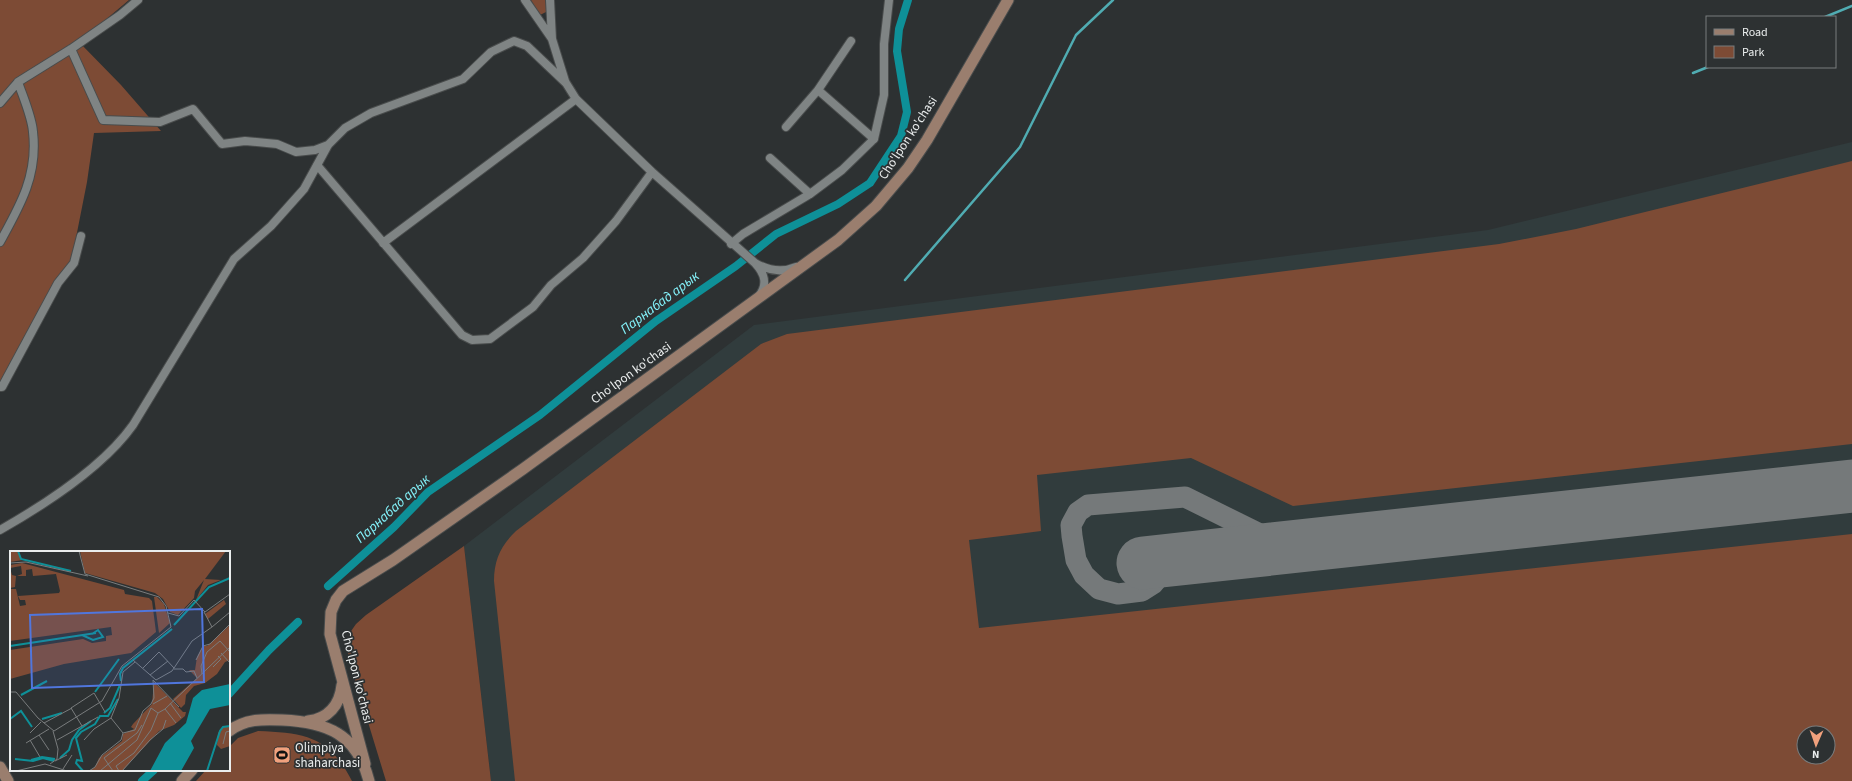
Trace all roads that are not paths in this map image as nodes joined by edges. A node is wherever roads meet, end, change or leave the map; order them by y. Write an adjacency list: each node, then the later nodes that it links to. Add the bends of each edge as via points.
1 (138, 0): 8 (street)
2 (525, 0): 6 (street)
3 (550, 0): 6 (street)
4 (889, 0): 15 (street, via 884,44 884,95)
5 (1008, 0): 25 (main road, Cho'lpon ko'chasi, via 927,140 903,175 863,218)
6 (552, 39): 10 (street)
7 (851, 41): 11 (street)
8 (72, 49): 9 (street); 16 (street, via 103,120 160,122 193,109 222,144 245,141 277,144 296,152 315,150)
9 (18, 82): 13 (street); 22 (street, via 33,132 32,174 17,211)
10 (566, 83): 12 (street); 16 (street, via 527,46 514,41 491,52 463,79 371,113 345,128)
11 (818, 90): 14 (street); 15 (street)
12 (576, 99): 19 (street); 23 (street)
13 (0, 103)
14 (786, 127)
15 (874, 139): 20 (street, via 842,170)
16 (328, 145): 18 (street)
17 (770, 158): 20 (street)
18 (318, 165): 23 (street); 29 (street, via 304,189 271,226 234,259 125,436 84,473)
19 (652, 172): 23 (street, via 616,222 583,258 551,285 533,307 490,339 472,340 462,335); 24 (street)
20 (810, 194): 24 (street, via 743,234)
21 (81, 236): 28 (street, via 74,263 58,284)
22 (0, 242)
23 (383, 243)
24 (735, 246): 26 (street)
25 (808, 262): 26 (street, via 783,271); 27 (main road, Cho'lpon ko'chasi)
26 (755, 264): 27 (street, via 764,278 763,290)
27 (755, 300): 30 (main road, Cho'lpon ko'chasi, via 523,469 393,560 343,591 334,605 330,627)
28 (0, 387)
29 (0, 530)
30 (342, 680): 31 (main road, via 339,699 330,713); 33 (main road, Cho'lpon ko'chasi)
31 (303, 721): 32 (main road, via 257,719 242,723); 33 (main road, via 340,735 354,748)
32 (230, 730)
33 (365, 764): 38 (main road, Cho'lpon ko'chasi)
34 (0, 767): 36 (main road)
35 (191, 771): 37 (main road)
36 (8, 781)
37 (182, 781)
38 (369, 781)

